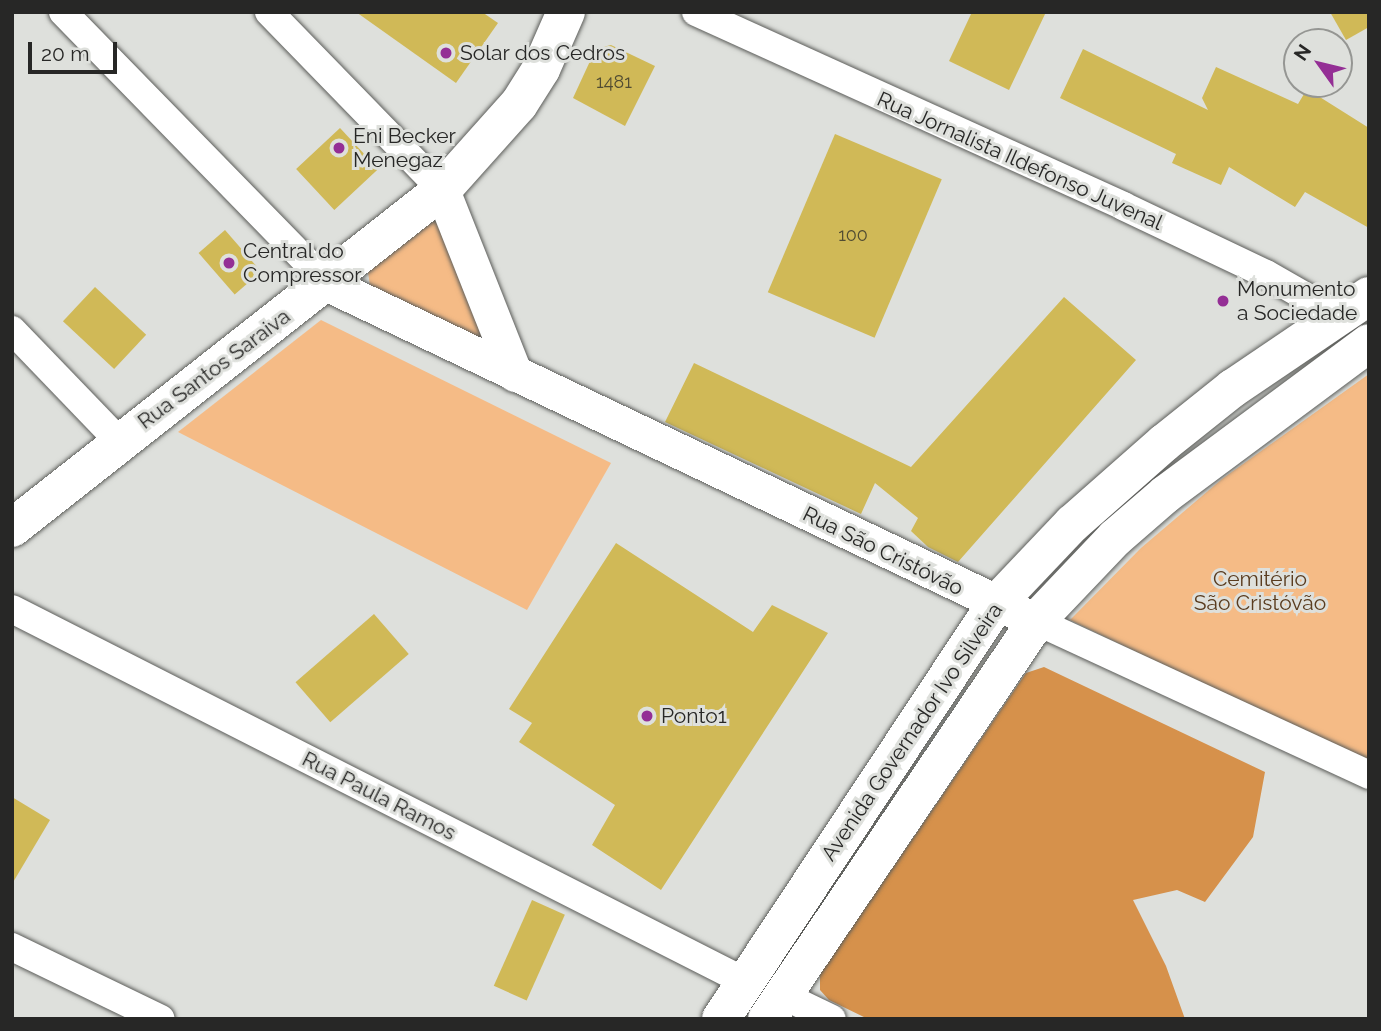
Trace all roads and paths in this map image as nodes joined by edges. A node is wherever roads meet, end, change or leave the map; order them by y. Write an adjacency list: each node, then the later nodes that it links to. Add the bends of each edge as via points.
1 (63, 12): 6 (street)
2 (269, 12): 5 (street)
3 (566, 12): 5 (main road, Rua Santos Saraiva, via 541,69 519,104)
4 (696, 12): 7 (street, Rua Jornalista Ildefonso Juvenal, via 1266,274)
5 (442, 190): 6 (main road, Rua Santos Saraiva); 10 (street)
6 (328, 284): 10 (street, Rua São Cristóvão); 11 (main road, Rua Santos Saraiva)
7 (1355, 306): 13 (main road, Avenida Governador Ivo Silveira, via 1233,388 1164,443 1072,524)
8 (12, 330): 11 (street)
9 (1369, 343): 15 (main road, Avenida Governador Ivo Silveira, via 1166,494 1115,538)
10 (515, 374): 13 (street, Rua São Cristóvão)
11 (119, 441): 12 (main road, Rua Santos Saraiva)
12 (12, 528)
13 (995, 605): 15 (street, Rua São Cristóvão); 16 (main road, Avenida Governador Ivo Silveira)
14 (12, 609): 20 (street, Rua Paula Ramos)
15 (1035, 621): 17 (main road, Avenida Governador Ivo Silveira); 18 (street, Rua São Cristóvão)
16 (943, 679): 17 (main road, via 968,680); 20 (main road, Avenida Governador Ivo Silveira)
17 (979, 703): 21 (main road, Avenida Governador Ivo Silveira)
18 (1369, 775)
19 (12, 947): 22 (street)
20 (746, 982): 23 (main road, Avenida Governador Ivo Silveira)
21 (775, 1007): 24 (street)
22 (161, 1019)
23 (721, 1019)
24 (832, 1019)

